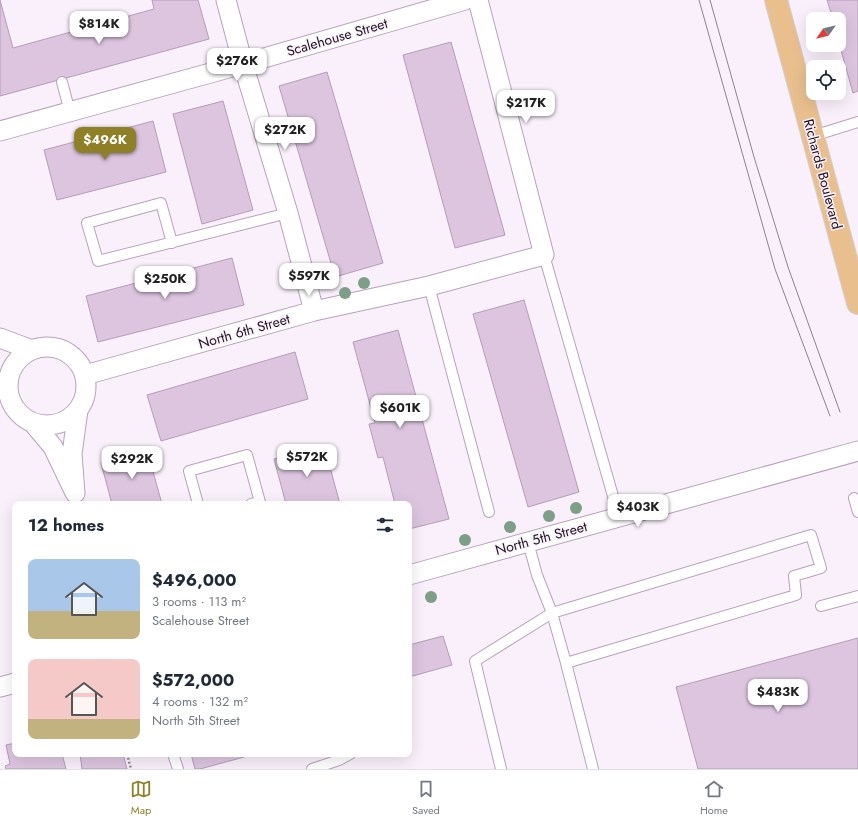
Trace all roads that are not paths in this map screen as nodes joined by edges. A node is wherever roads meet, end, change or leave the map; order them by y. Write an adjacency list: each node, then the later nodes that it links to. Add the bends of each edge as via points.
1 (226, 0): 5 (street)
2 (465, 0): 5 (street, Scalehouse Street)
3 (478, 0): 13 (street)
4 (776, 0): 10 (main road, Richards Boulevard)
5 (243, 64): 7 (street, Scalehouse Street); 11 (street)
6 (62, 82): 7 (lane)
7 (70, 112): 9 (street, Scalehouse Street)
8 (858, 122): 10 (lane)
9 (0, 131)
10 (813, 136): 15 (main road, Richards Boulevard)
11 (288, 213): 12 (lane); 16 (street)
12 (172, 243): 12 (lane, via 98,261 87,223 161,203)
13 (544, 255): 14 (street, North 6th Street); 30 (lane)
14 (429, 286): 16 (street, North 6th Street); 28 (lane)
15 (858, 303)
16 (314, 311): 19 (street, North 6th Street)
17 (0, 338): 18 (street)
18 (32, 350): 19 (street, via 44,347 58,348 70,354 79,363); 20 (street, via 22,355 14,364)
19 (85, 375): 21 (street, via 84,399)
20 (5, 391): 22 (street, via 22,416)
21 (78, 410): 22 (street, via 69,419 58,424); 25 (street, via 72,454)
22 (33, 422): 25 (street, via 53,447)
23 (858, 451): 30 (street, North 5th Street)
24 (854, 498): 29 (lane)
25 (77, 499)
26 (197, 501): 27 (lane, via 189,471 247,455)
27 (260, 501)
28 (489, 512)
29 (858, 512)
30 (619, 517): 31 (street, North 5th Street)
31 (528, 542): 32 (street, North 5th Street); 35 (lane, via 537,575)
32 (412, 574)
33 (858, 596): 34 (lane)
34 (821, 606)
35 (552, 613): 36 (lane); 36 (lane, via 811,535 821,568 794,576 796,595); 43 (lane, via 475,661)
36 (566, 663): 44 (lane)
37 (12, 684): 38 (street)
38 (0, 687)
39 (174, 757): 41 (lane)
40 (344, 757): 42 (lane)
41 (178, 769)
42 (312, 769)
43 (501, 769)
44 (593, 769)

